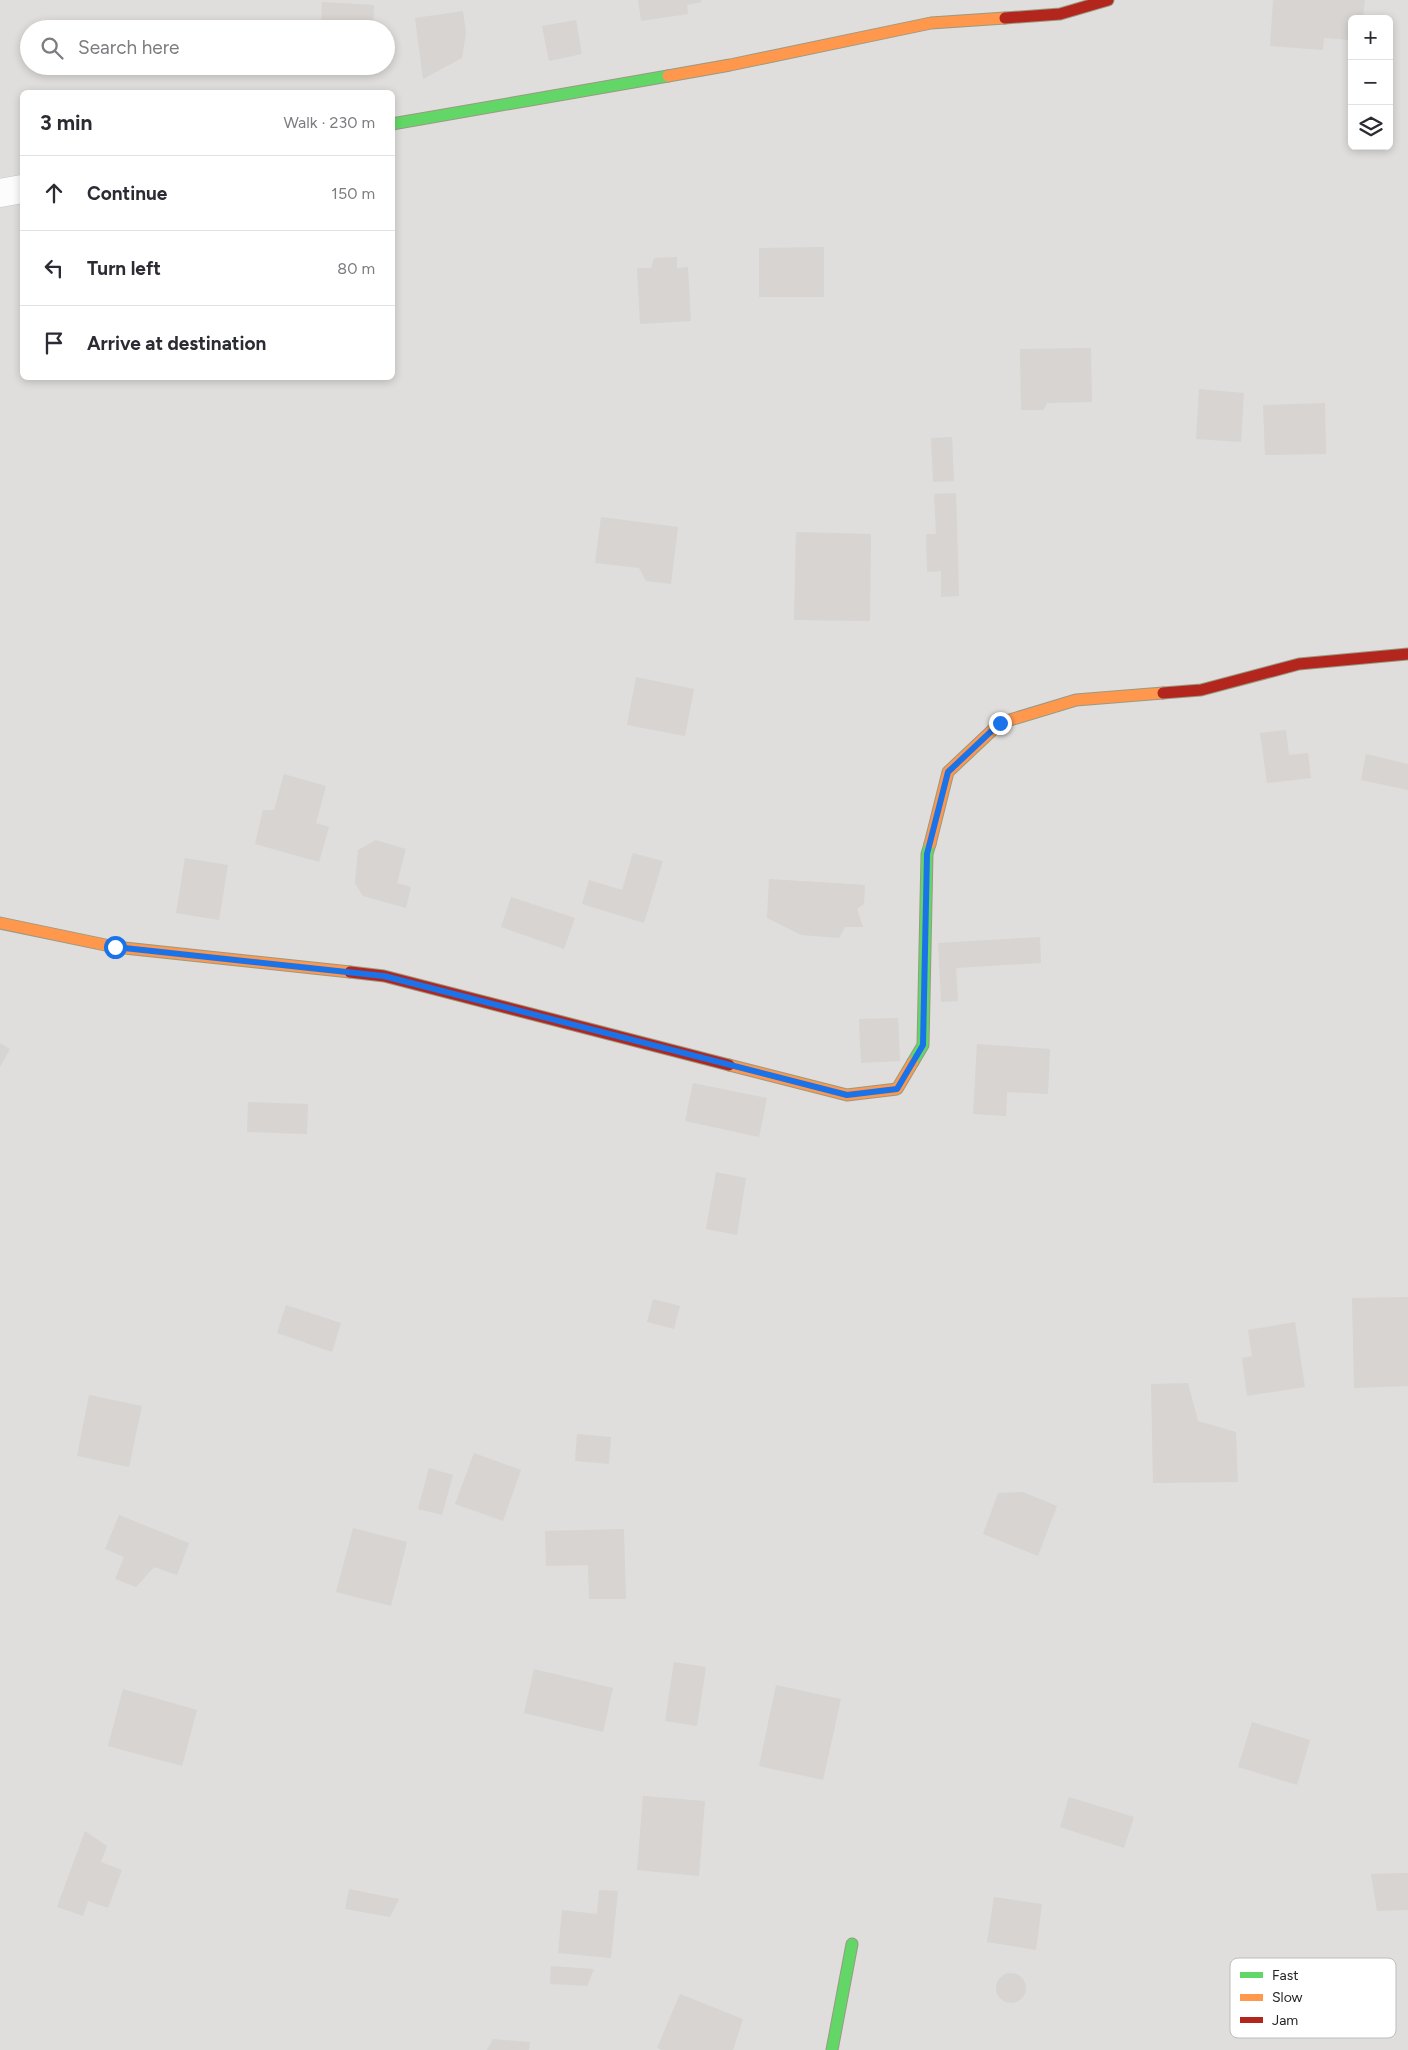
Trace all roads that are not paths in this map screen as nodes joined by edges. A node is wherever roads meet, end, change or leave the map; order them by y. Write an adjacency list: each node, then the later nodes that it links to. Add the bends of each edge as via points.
1 (1108, 0): 2 (street, via 1060,14 931,23 730,65)
2 (395, 123)
3 (20, 189): 4 (street)
4 (0, 193)
5 (1408, 654): 6 (street, via 1299,664 1201,690 1076,700 1000,723 948,772 927,854 923,1045 897,1089 847,1095 384,976 115,947)
6 (0, 923)
7 (852, 1944): 8 (street)
8 (832, 2050)

